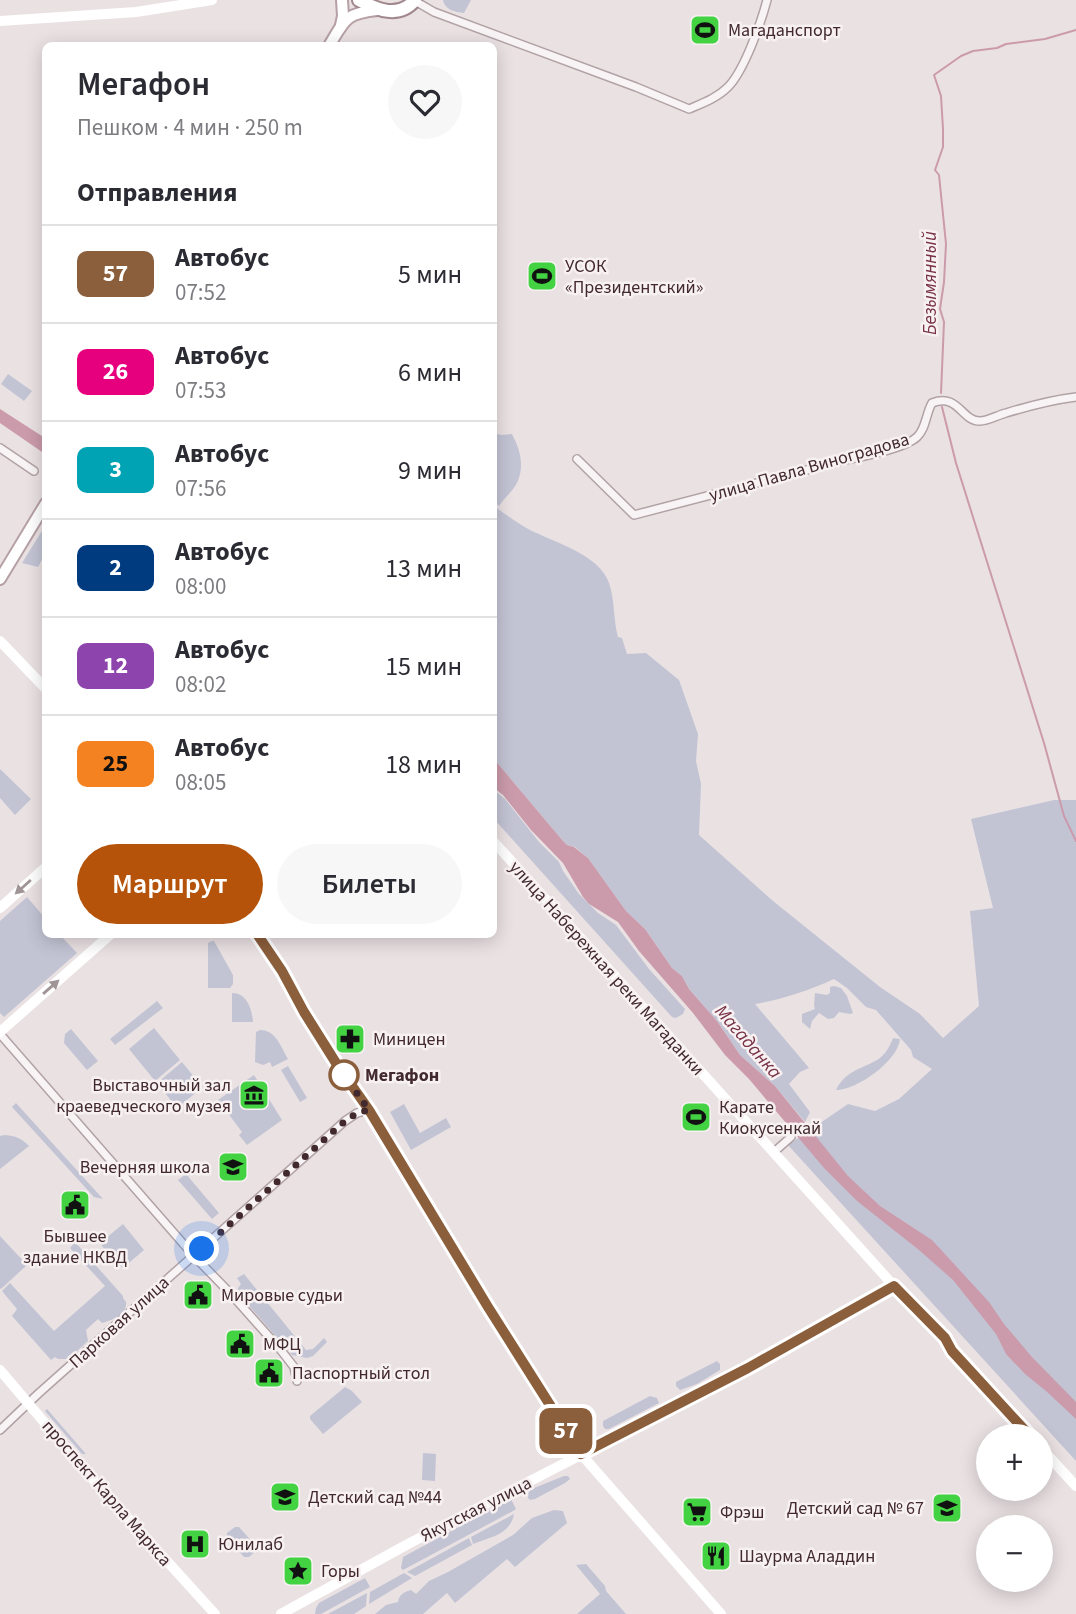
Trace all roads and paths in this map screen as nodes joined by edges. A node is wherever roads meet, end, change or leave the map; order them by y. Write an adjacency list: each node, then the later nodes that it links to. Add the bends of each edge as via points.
1 (212, 0): 7 (street, via 136,12)
2 (342, 0): 8 (main road)
3 (359, 0): 6 (highway)
4 (415, 0): 5 (street, via 434,12 688,109 716,97 734,81); 6 (highway, via 397,11)
5 (767, 0)
6 (378, 10): 8 (main road, via 359,12)
7 (0, 21)
8 (341, 25): 9 (main road)
9 (330, 42)
10 (1076, 397): 12 (street, улица Павла Виноградова, via 982,421 951,402 937,401 928,410 922,432 909,442 634,515)
11 (0, 448): 13 (street)
12 (576, 459)
13 (34, 471)
14 (42, 510): 15 (main road)
15 (0, 579)
16 (0, 641): 17 (street)
17 (42, 685)
18 (497, 845): 26 (street, улица Набережная реки Магаданки)
19 (42, 871): 20 (street, one-way to 20)
20 (0, 908)
21 (107, 938): 23 (street, one-way to 21)
22 (260, 938): 24 (street)
23 (0, 1033): 27 (street)
24 (369, 1110): 27 (street, Парковая улица, via 345,1121); 34 (street)
25 (791, 1137): 26 (street)
26 (774, 1152): 28 (street, улица Набережная реки Магаданки)
27 (194, 1256): 30 (street, via 280,1349 294,1367); 31 (street, Парковая улица)
28 (894, 1286): 32 (street, улица Набережная реки Магаданки); 34 (street, Якутская улица)
29 (0, 1370): 31 (street, проспект Карла Маркса)
30 (297, 1381)
31 (29, 1404): 33 (street, Парковая улица); 37 (street, проспект Карла Маркса)
32 (1019, 1424)
33 (0, 1430)
34 (581, 1454): 38 (street, Якутская улица); 39 (street)
35 (1053, 1461): 36 (street)
36 (1076, 1486)
37 (215, 1614)
38 (281, 1614)
39 (721, 1614)

